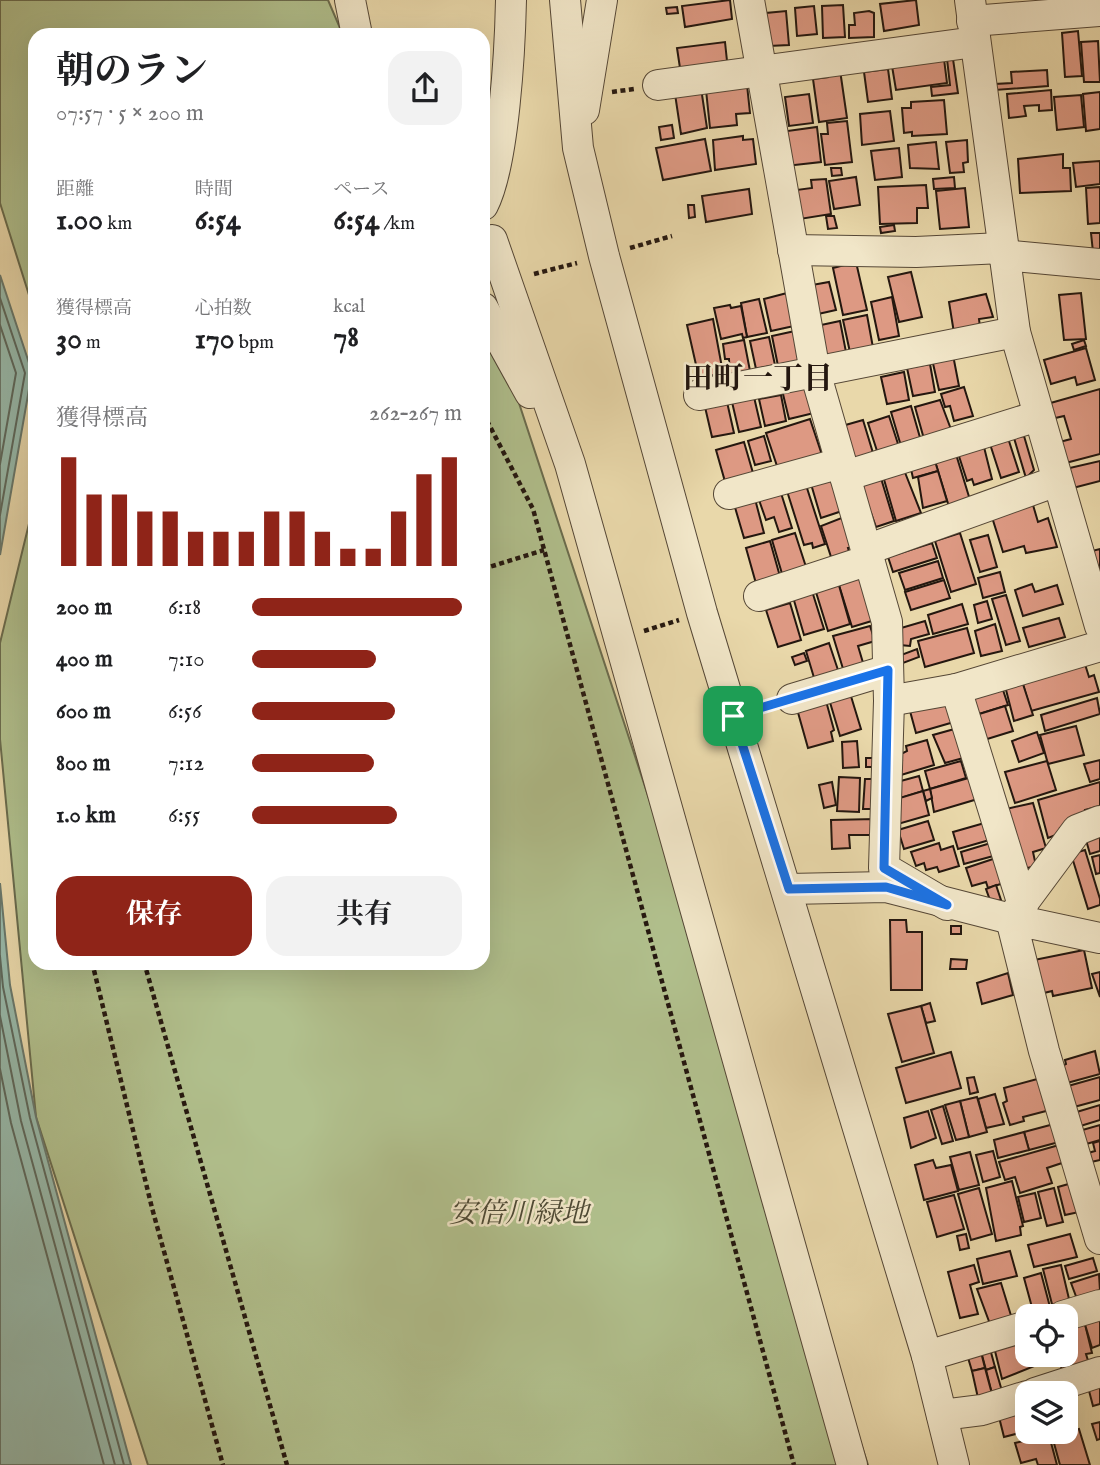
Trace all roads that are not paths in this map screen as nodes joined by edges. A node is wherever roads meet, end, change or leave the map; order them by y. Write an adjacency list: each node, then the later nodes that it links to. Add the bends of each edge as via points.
1 (350, 0): 8 (street)
2 (511, 0): 12 (street, via 496,166)
3 (565, 0): 11 (street)
4 (602, 0): 11 (street)
5 (749, 0): 9 (street)
6 (1100, 11): 7 (street)
7 (972, 21): 9 (street); 15 (street)
8 (356, 28)
9 (761, 73): 10 (street); 14 (street)
10 (658, 85)
11 (578, 148): 35 (street, via 702,613)
12 (490, 184)
13 (492, 240): 22 (street)
14 (793, 250): 15 (street); 19 (street)
15 (1002, 251): 16 (street); 18 (street)
16 (1100, 264)
17 (490, 321): 22 (street)
18 (1015, 332): 19 (street); 21 (street)
19 (816, 372): 20 (street); 23 (street)
20 (698, 395)
21 (1038, 416): 23 (street); 24 (street)
22 (570, 464): 48 (street)
23 (843, 469): 25 (street); 26 (street)
24 (1057, 481): 26 (street); 28 (street)
25 (729, 494)
26 (867, 555): 27 (street); 30 (street, via 887,622)
27 (760, 596)
28 (1100, 626)
29 (1100, 646): 31 (street)
30 (888, 670): 32 (street); 33 (street)
31 (956, 689): 33 (street); 37 (street)
32 (792, 699)
33 (889, 701): 36 (street, via 884,868)
34 (1100, 821): 37 (street, via 1077,830)
35 (789, 889): 36 (street, via 886,887); 43 (street)
36 (947, 905): 37 (street)
37 (1017, 912): 38 (street); 39 (street, via 1044,1051)
38 (1100, 938)
39 (1100, 1239)
40 (1100, 1305): 41 (street)
41 (1078, 1312)
42 (1015, 1330): 43 (street)
43 (928, 1356): 47 (street)
44 (1100, 1372): 45 (street)
45 (1072, 1381)
46 (1015, 1400): 47 (street)
47 (942, 1415): 49 (street)
48 (852, 1465)
49 (954, 1465)

